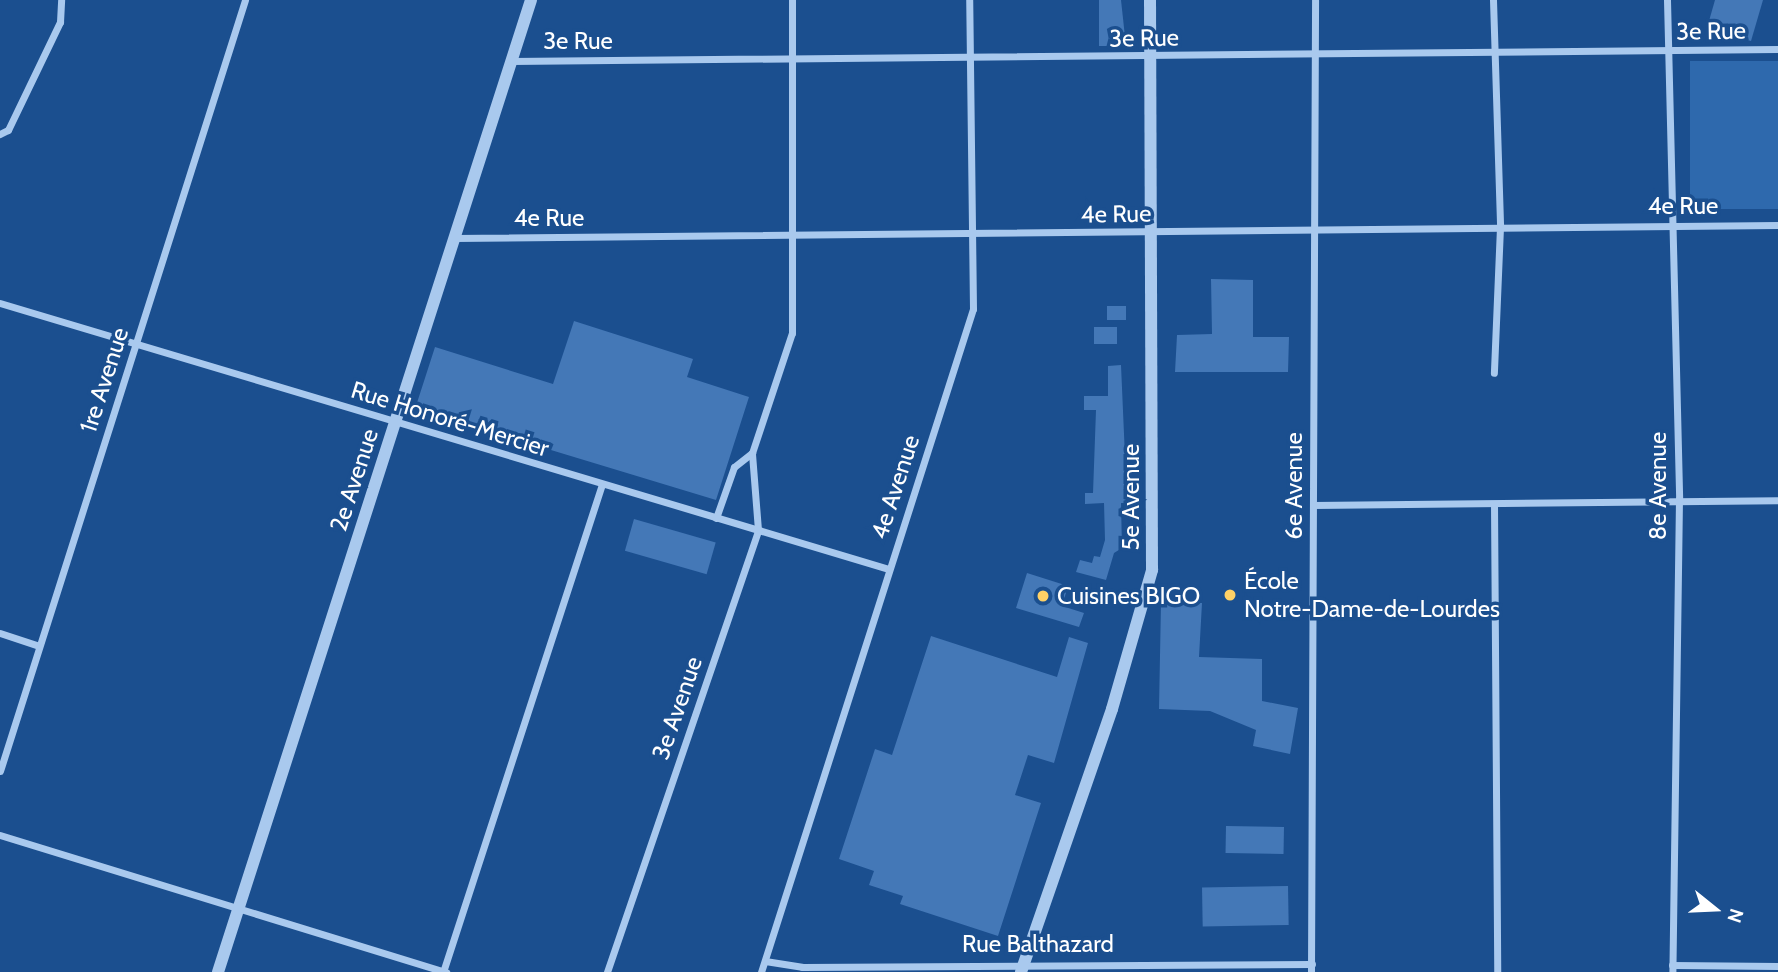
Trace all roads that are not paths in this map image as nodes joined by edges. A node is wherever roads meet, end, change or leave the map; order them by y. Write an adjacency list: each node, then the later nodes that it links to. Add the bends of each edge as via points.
1 (61, 0): 18 (street, via 60,22 8,130)
2 (245, 0): 28 (street, 1re Avenue)
3 (531, 0): 17 (street, 2e Avenue)
4 (792, 0): 15 (street, 3e Avenue)
5 (969, 0): 16 (street, 4e Avenue)
6 (1150, 0): 13 (street, 5e Avenue)
7 (1315, 0): 14 (street, 6e Avenue)
8 (1493, 0): 12 (street)
9 (1667, 0): 11 (street, 8e Avenue)
10 (1778, 50): 11 (street, 3e Rue)
11 (1668, 51): 12 (street, 3e Rue); 20 (street, 8e Avenue)
12 (1493, 56): 14 (street, 3e Rue); 21 (street)
13 (1150, 57): 14 (street, 3e Rue); 16 (street, 3e Rue); 23 (street, 5e Avenue)
14 (1315, 57): 22 (street, 6e Avenue)
15 (795, 59): 16 (street, 3e Rue); 17 (street, 3e Rue); 25 (street, 3e Avenue)
16 (969, 60): 24 (street, 4e Avenue)
17 (511, 61): 26 (street, 2e Avenue)
18 (0, 134)
19 (1778, 225): 20 (street, 4e Rue)
20 (1674, 226): 21 (street, 4e Rue); 33 (street, 8e Avenue)
21 (1500, 227): 22 (street, 4e Rue); 29 (street)
22 (1314, 230): 23 (street, 4e Rue); 36 (street, 6e Avenue)
23 (1151, 233): 24 (street, 4e Rue); 48 (street, 5e Avenue, via 1152,570)
24 (972, 235): 25 (street, 4e Rue); 39 (street, 4e Avenue, via 973,309)
25 (790, 236): 26 (street, 4e Rue); 31 (street, 3e Avenue, via 790,348)
26 (454, 238): 30 (street, 2e Avenue)
27 (0, 303): 28 (street, Rue Honoré-Mercier)
28 (136, 344): 30 (street, Rue Honoré-Mercier); 41 (street, 1re Avenue)
29 (1494, 373)
30 (394, 424): 32 (street, Rue Honoré-Mercier); 44 (street, 2e Avenue)
31 (752, 453): 37 (street, 3e Avenue, via 734,467); 38 (street, 3e Avenue)
32 (602, 484): 37 (street, Rue Honoré-Mercier); 52 (street)
33 (1679, 499): 34 (street); 35 (street); 50 (street, 8e Avenue)
34 (1778, 500)
35 (1494, 504): 36 (street); 56 (street)
36 (1313, 505): 49 (street, 6e Avenue)
37 (716, 518): 38 (street, Rue Honoré-Mercier)
38 (758, 530): 39 (street, Rue Honoré-Mercier); 53 (street, 3e Avenue)
39 (889, 569): 45 (street, 4e Avenue)
40 (0, 633): 41 (street)
41 (39, 646): 42 (street, 1re Avenue)
42 (0, 771)
43 (0, 835): 44 (street)
44 (239, 906): 51 (street, 2e Avenue); 52 (street)
45 (765, 961): 48 (street, Rue Balthazard, via 802,967); 54 (street, 4e Avenue)
46 (1183, 963): 48 (street, Rue Balthazard); 49 (street, Rue Balthazard); 55 (street)
47 (1778, 965): 50 (street)
48 (1023, 967)
49 (1311, 968)
50 (1672, 969)
51 (218, 972)
52 (444, 972)
53 (607, 972)
54 (761, 972)
55 (1180, 972)
56 (1497, 972)

